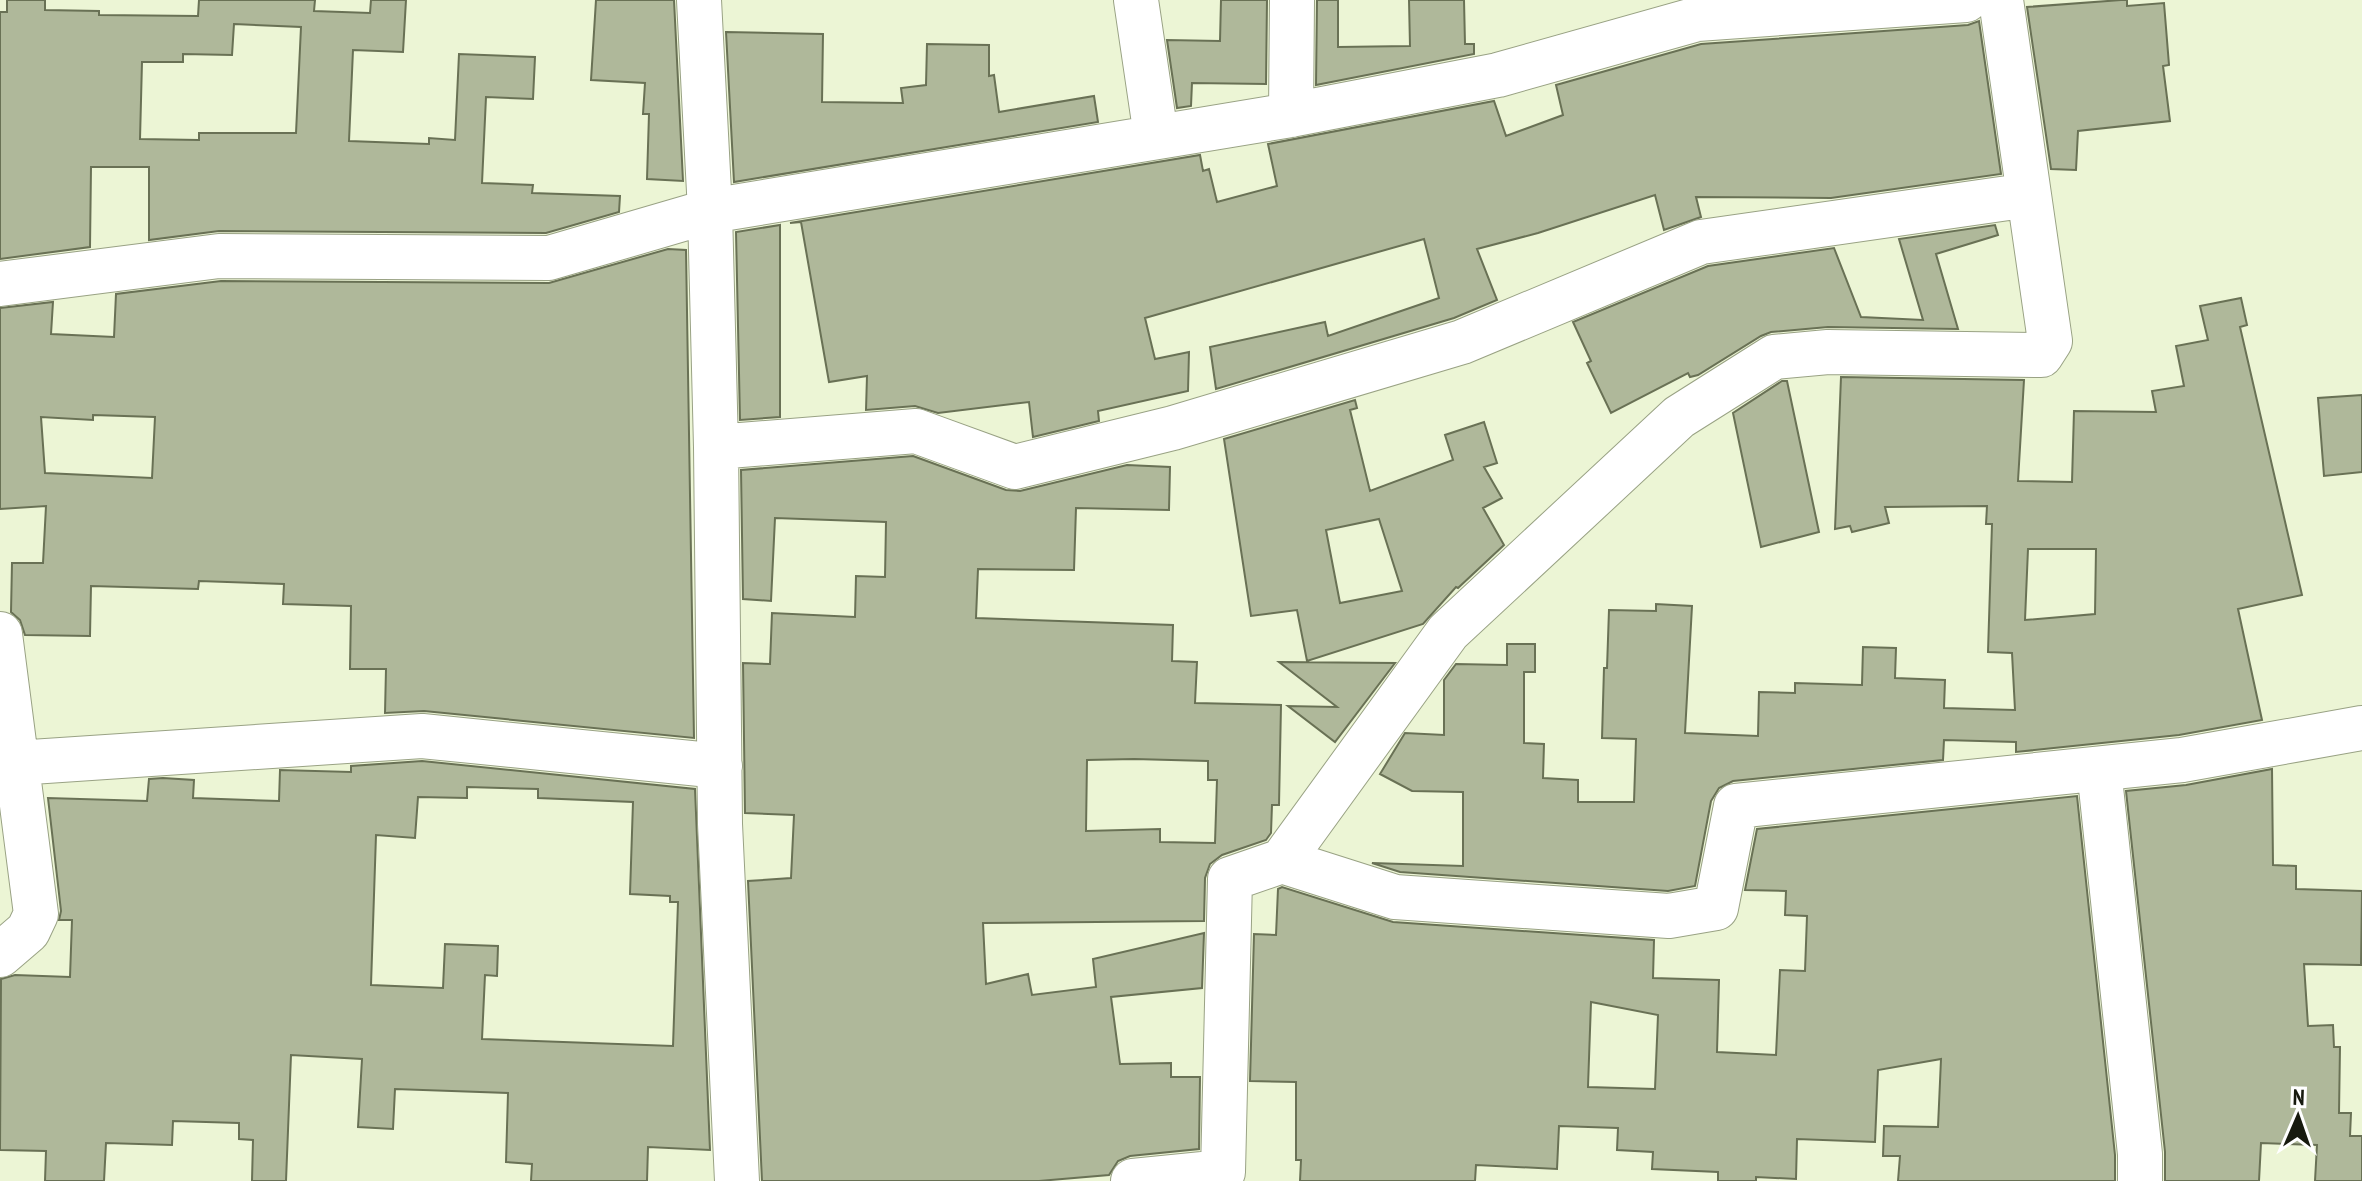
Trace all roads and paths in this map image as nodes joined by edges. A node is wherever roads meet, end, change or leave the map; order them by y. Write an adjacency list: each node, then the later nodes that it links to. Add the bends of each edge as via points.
1 (699, 0): 9 (street)
2 (1136, 0): 7 (street)
3 (1292, 0): 6 (street)
4 (1966, 0): 6 (street, via 1697,19 1498,75)
5 (2001, 0): 8 (street)
6 (1291, 115): 7 (street)
7 (1156, 136): 9 (street)
8 (2029, 195): 11 (street, via 1701,242 1462,342 1173,428 1015,467 916,431); 17 (street, via 2050,341 2041,355 1828,352 1774,357 1679,417 1448,632)
9 (710, 211): 10 (street, via 549,258 219,256); 11 (street)
10 (0, 284)
11 (716, 447): 15 (street)
12 (0, 634): 18 (street, via 36,914 28,931)
13 (2362, 728): 16 (street)
14 (31, 762): 15 (street, via 422,736)
15 (720, 766): 19 (street)
16 (2099, 769): 17 (street, via 1736,806 1716,908 1669,916 1395,897); 21 (street)
17 (1282, 861): 20 (street, via 1230,879 1223,1172)
18 (0, 955)
19 (737, 1181)
20 (1133, 1181)
21 (2140, 1181)

